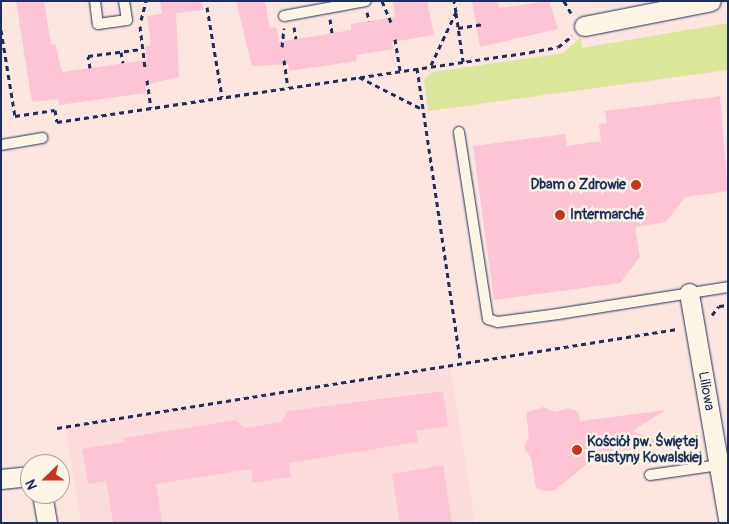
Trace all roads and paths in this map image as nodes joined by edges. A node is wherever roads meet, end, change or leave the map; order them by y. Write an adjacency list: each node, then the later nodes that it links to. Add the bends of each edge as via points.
1 (95, 1): 2 (lane, via 98,24 127,20)
2 (124, 1)
3 (146, 1): 22 (path, via 139,27)
4 (366, 1): 12 (lane)
5 (382, 1): 14 (path)
6 (454, 1): 10 (path)
7 (564, 1): 15 (path)
8 (711, 1): 15 (street)
9 (207, 7): 35 (path)
10 (456, 12): 16 (path); 27 (path)
11 (330, 17): 18 (path)
12 (287, 21): 19 (path); 21 (path)
13 (482, 24): 16 (path)
14 (392, 26)
15 (580, 26): 25 (path, via 558,47)
16 (458, 28): 25 (path)
17 (1, 30): 36 (path, via 16,116 55,110 57,122)
18 (332, 33)
19 (296, 39)
20 (395, 39): 31 (path)
21 (282, 47)
22 (142, 49): 23 (path); 29 (path)
23 (121, 52): 26 (path); 28 (path, via 88,56)
24 (284, 60): 34 (path)
25 (463, 61): 27 (path)
26 (123, 63)
27 (431, 66): 30 (path)
28 (90, 68)
29 (145, 68)
30 (417, 68): 31 (path); 37 (path)
31 (400, 70): 32 (path)
32 (359, 77): 34 (path); 37 (path)
33 (147, 80): 36 (path)
34 (288, 87): 35 (path)
35 (222, 97): 36 (path)
36 (151, 108)
37 (422, 110): 46 (path)
38 (459, 132): 42 (lane, via 488,319 498,322)
39 (42, 138): 40 (lane)
40 (1, 144)
41 (728, 287): 42 (lane)
42 (689, 293): 48 (street, Liliowa)
43 (728, 305): 44 (path, via 719,306)
44 (712, 315)
45 (678, 329): 46 (path)
46 (460, 360): 47 (path)
47 (57, 428)
48 (721, 458): 49 (lane); 53 (street, Liliowa)
49 (650, 474)
50 (20, 477): 51 (street)
51 (1, 479)
52 (44, 504): 54 (street)
53 (728, 519)
54 (47, 523)

